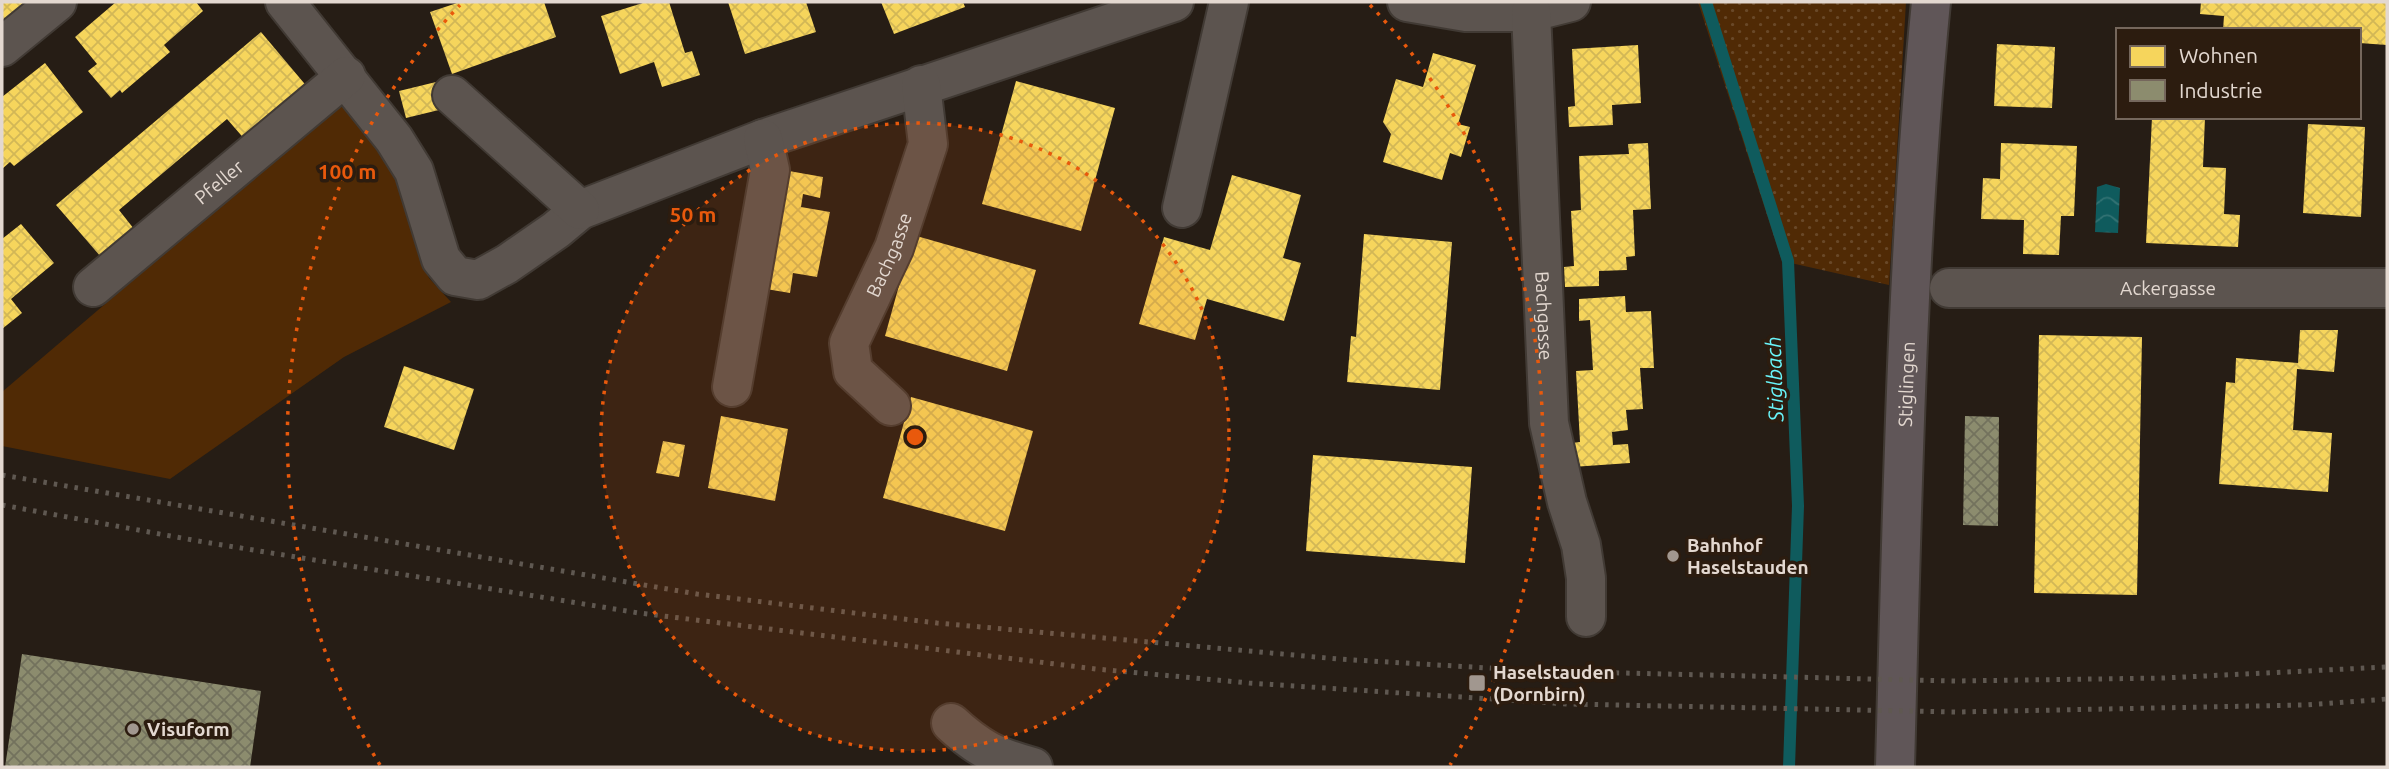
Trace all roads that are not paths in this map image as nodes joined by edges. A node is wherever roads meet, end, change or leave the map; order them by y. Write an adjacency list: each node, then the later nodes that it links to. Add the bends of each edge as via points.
1 (57, 2): 9 (street)
2 (285, 2): 10 (street)
3 (1174, 2): 11 (street)
4 (1229, 2): 14 (street)
5 (1407, 2): 8 (street, via 1466,12)
6 (1571, 2): 8 (street)
7 (1931, 2): 24 (main road, Stiglingen, via 1911,286)
8 (1531, 12): 21 (street, Bachgasse, via 1549,423 1564,491 1594,579)
9 (2, 47)
10 (346, 76): 15 (street, via 381,119 414,172 441,259 455,276 478,280 556,230); 16 (street, Pfeller)
11 (921, 85): 13 (street); 20 (street, Bachgasse, via 928,144 894,248 849,343 853,371)
12 (452, 95): 15 (street)
13 (763, 139): 15 (street); 19 (street, via 770,170)
14 (1182, 208)
15 (580, 209)
16 (93, 287)
17 (1949, 288): 18 (street, Ackergasse)
18 (2387, 288)
19 (732, 387)
20 (891, 407)
21 (1586, 617)
22 (965, 745): 23 (street)
23 (1033, 767)
24 (1895, 767)

